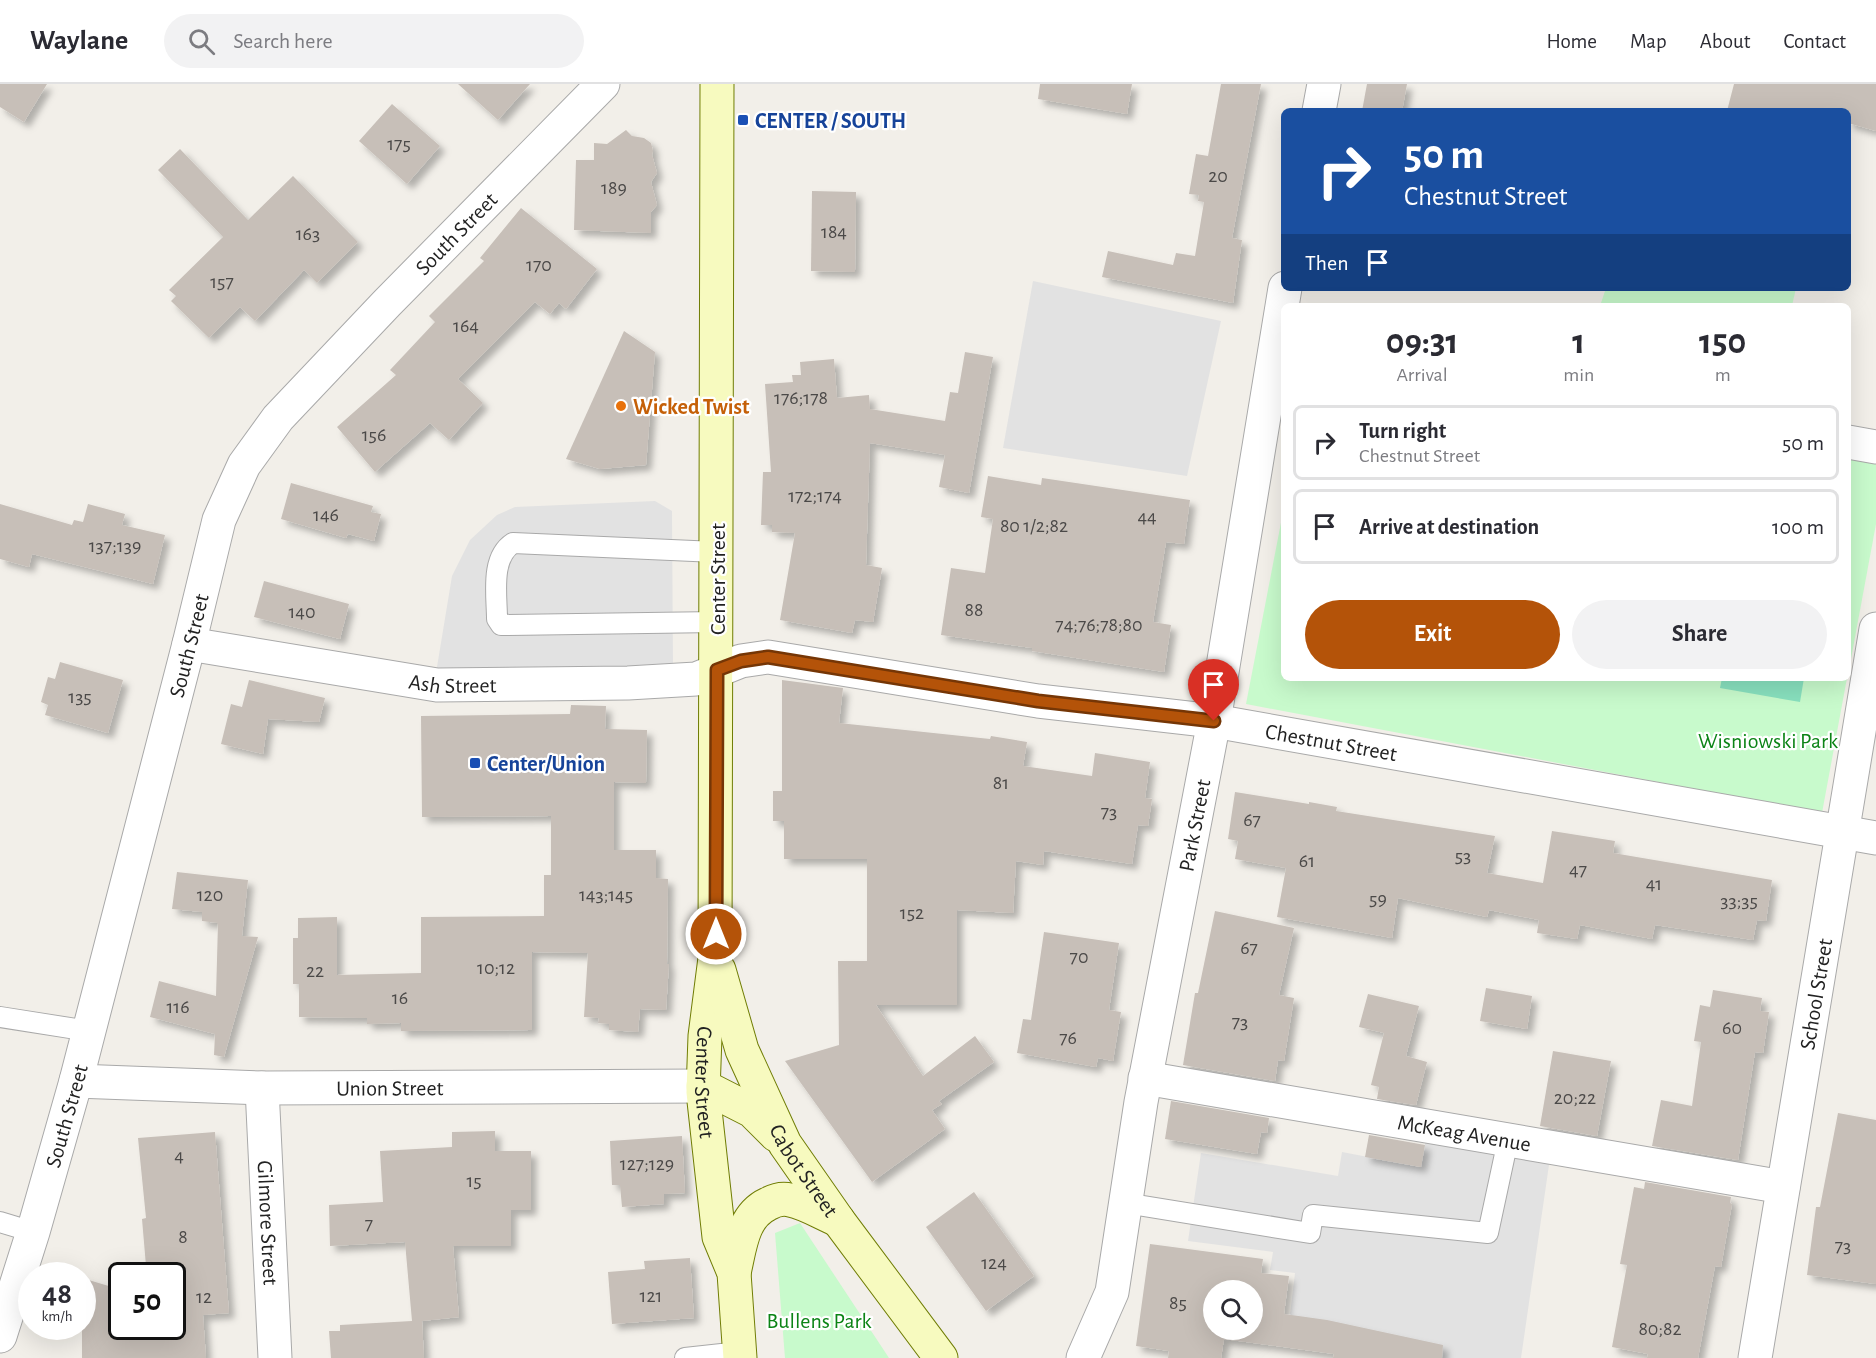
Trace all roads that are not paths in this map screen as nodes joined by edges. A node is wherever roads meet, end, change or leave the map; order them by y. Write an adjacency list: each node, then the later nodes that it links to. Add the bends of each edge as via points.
1 (603, 84): 11 (street, South Street, via 278,418 244,465 219,520)
2 (717, 84): 8 (main road, Center Street)
3 (1324, 84): 4 (street)
4 (1320, 108)
5 (1280, 343): 13 (street, Park Street)
6 (1851, 443): 7 (street)
7 (1876, 447)
8 (717, 552): 9 (main road, Center Street); 9 (lane, via 513,543 498,563 497,619 501,625)
9 (717, 622): 12 (main road, Center Street)
10 (1876, 628): 14 (street, School Street)
11 (189, 644): 12 (street, Ash Street, via 437,684 696,679); 18 (street, South Street)
12 (717, 670): 13 (street, Chestnut Street, via 768,657 1038,701); 16 (main road, Center Street)
13 (1214, 721): 14 (street, Chestnut Street); 19 (street, Park Street)
14 (1842, 832): 15 (street, Chestnut Street); 25 (street, School Street)
15 (1876, 838)
16 (716, 958): 21 (main road, Center Street, via 705,1036); 24 (main road, Cabot Street, via 742,1050)
17 (0, 1017): 18 (lane)
18 (89, 1031): 20 (street, South Street)
19 (1145, 1078): 23 (street, McKeag Avenue); 26 (street, Park Street)
20 (76, 1081): 22 (street, Union Street); 29 (street, South Street)
21 (703, 1086): 22 (street, Union Street); 24 (main road, via 752,1111); 30 (main road, Center Street, via 719,1237)
22 (262, 1088): 33 (street, Gilmore Street)
23 (1508, 1140): 25 (street, McKeag Avenue); 26 (lane, via 1488,1233 1313,1215 1310,1233)
24 (785, 1144): 27 (main road, Cabot Street)
25 (1783, 1187): 37 (street, School Street)
26 (1125, 1203): 36 (street, Park Street, via 1112,1292)
27 (838, 1220): 30 (main road, via 790,1200 776,1199 762,1206 751,1216 745,1230); 35 (main road, Cabot Street)
28 (0, 1222): 29 (lane)
29 (33, 1232): 31 (street, South Street)
30 (734, 1273): 32 (main road, Center Street)
31 (0, 1336)
32 (740, 1355): 34 (lane)
33 (275, 1358)
34 (685, 1358)
35 (941, 1358)
36 (1083, 1358)
37 (1755, 1358)

